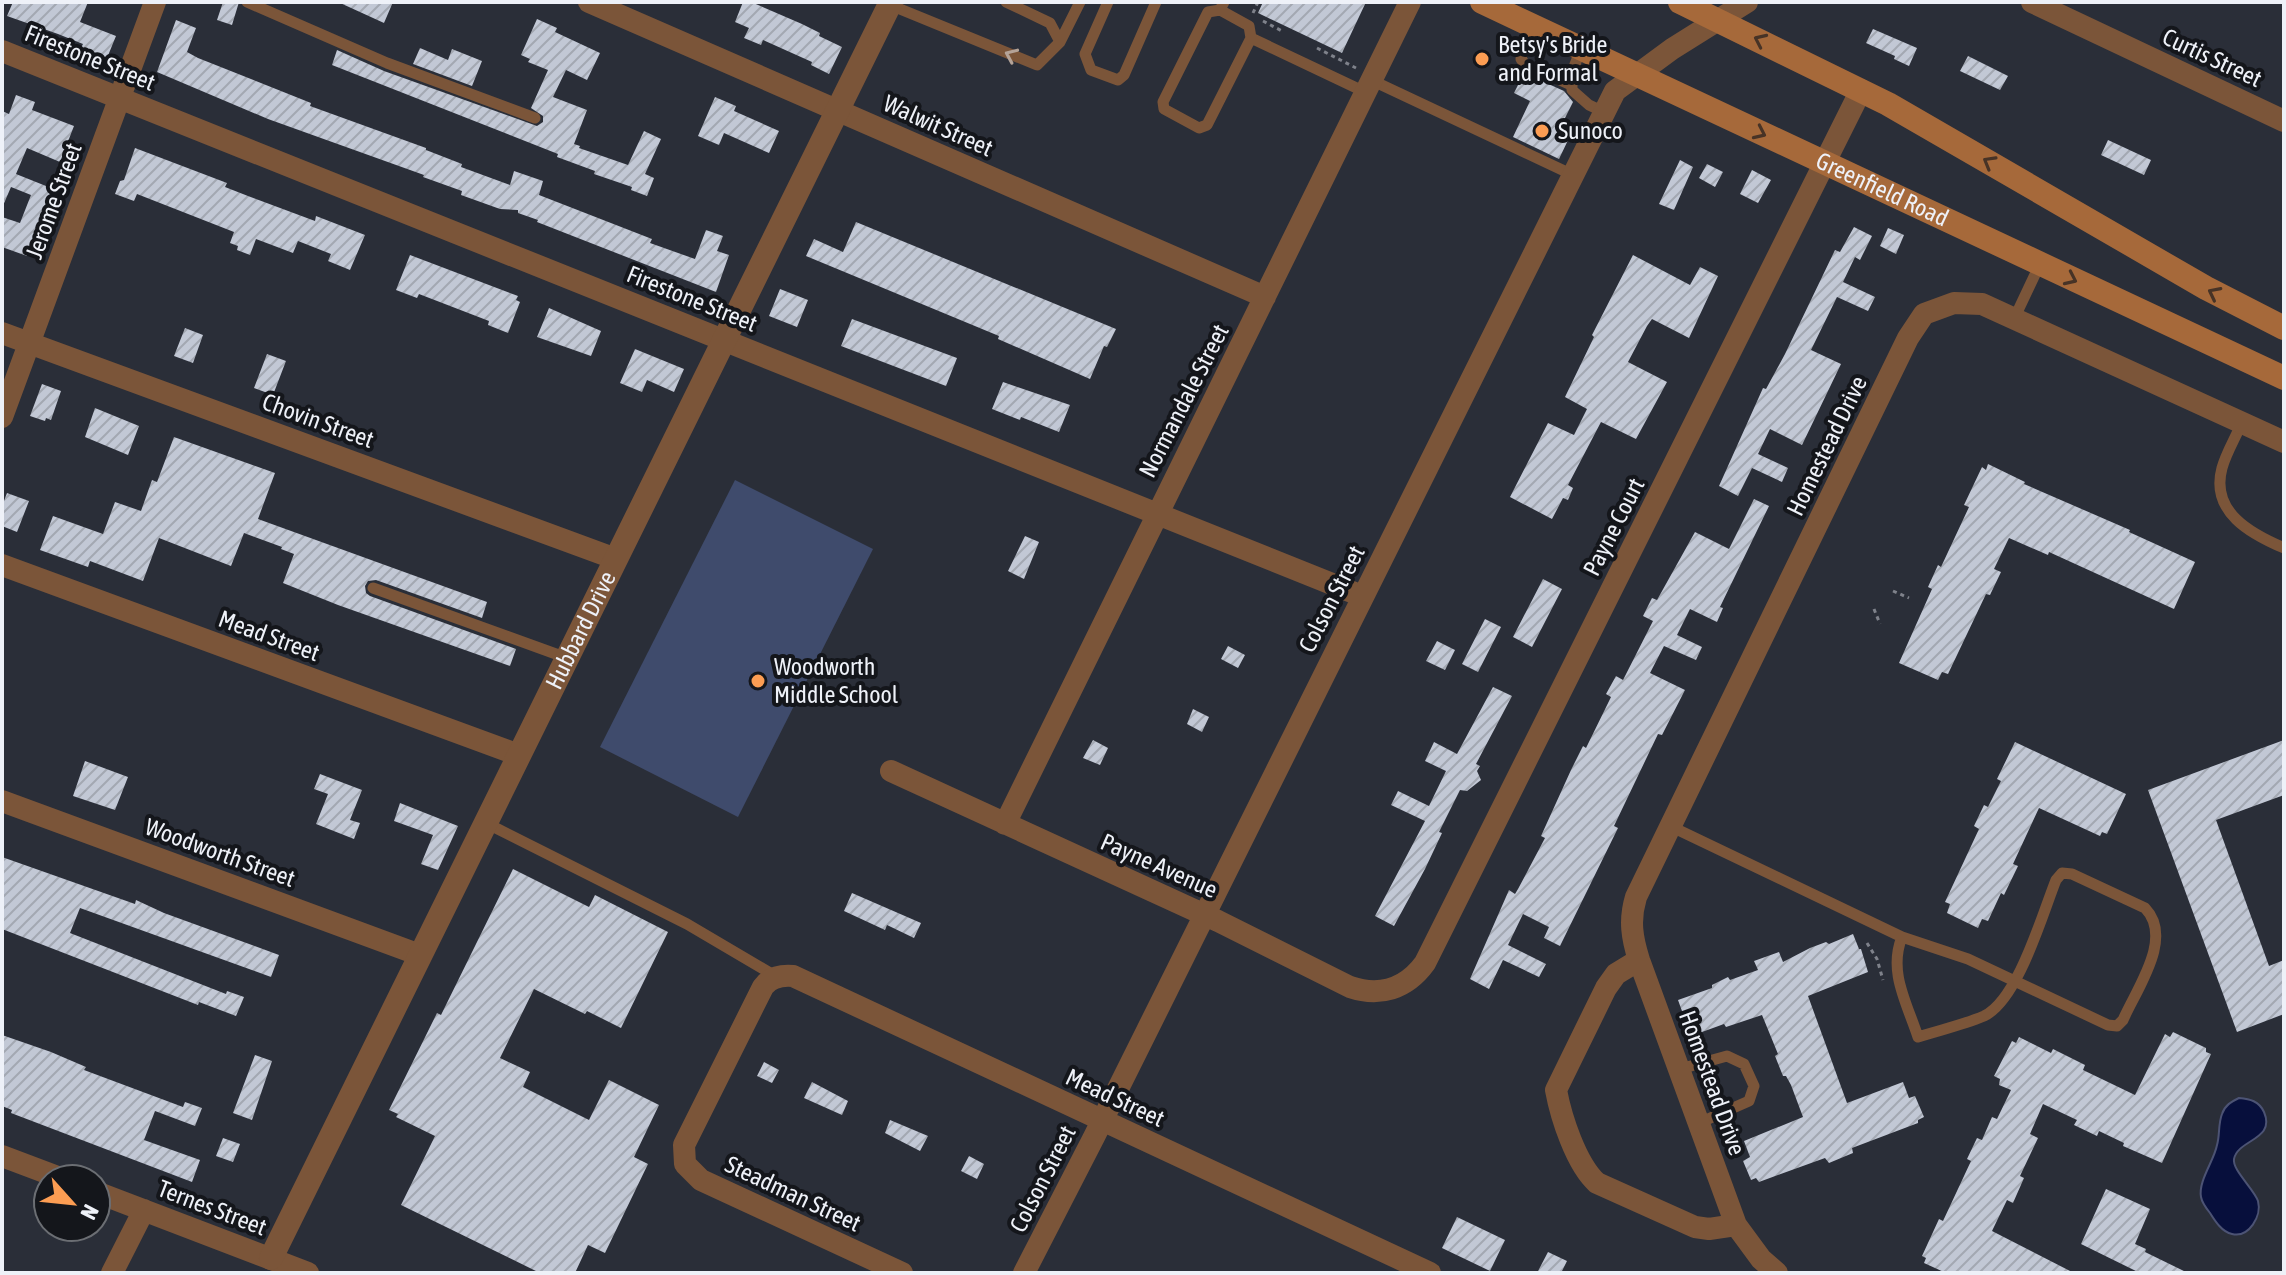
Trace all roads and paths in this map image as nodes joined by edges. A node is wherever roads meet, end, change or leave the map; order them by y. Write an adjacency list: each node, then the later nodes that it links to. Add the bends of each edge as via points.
1 (155, 2): 26 (street, Jerome Street)
2 (247, 2): 29 (lane, via 387,63)
3 (589, 2): 27 (street, Walwit Street)
4 (1006, 2): 18 (lane, via 1050,23)
5 (1080, 2): 18 (lane)
6 (1108, 2): 7 (lane, via 1085,54 1091,70 1118,80)
7 (1156, 2)
8 (1410, 2): 23 (street, Normandale Street)
9 (1482, 2): 16 (main road, Greenfield Road)
10 (1680, 2): 15 (main road)
11 (1747, 2): 15 (street, Colson Street)
12 (2032, 2): 30 (street, Curtis Street)
13 (891, 4): 18 (lane, one-way to 13, via 1045,60 1031,64); 27 (street, Hubbard Drive)
14 (1222, 6): 17 (lane, via 1249,26); 17 (lane, via 1208,12 1164,109 1199,128 1207,125)
15 (1718, 20): 22 (street, Colson Street); 25 (main road, one-way to 15)
16 (1536, 27): 20 (main road, Greenfield Road); 24 (lane, via 1521,59)
17 (1251, 38): 23 (lane)
18 (1060, 42)
19 (1317, 48): 23 (path)
20 (1581, 48): 22 (main road, Greenfield Road); 24 (lane)
21 (2, 51): 26 (street, Firestone Street)
22 (1636, 74): 28 (street, Colson Street, via 1615,91); 31 (main road, Greenfield Road, one-way to 31)
23 (1365, 80): 32 (lane); 34 (street, Normandale Street)
24 (1571, 85): 28 (lane, via 1589,105)
25 (1861, 90): 31 (street, Payne Court); 36 (main road, one-way to 25)
26 (120, 98): 38 (street, Firestone Street); 39 (street, Jerome Street)
27 (837, 110): 34 (street, Walwit Street); 38 (street, Hubbard Drive)
28 (1604, 112): 32 (street, Colson Street)
29 (535, 118)
30 (2284, 121)
31 (1825, 163): 33 (main road, Greenfield Road); 69 (street, Payne Court, via 1432,949)
32 (1573, 175): 50 (street, Colson Street)
33 (2040, 264): 35 (lane); 40 (main road, Greenfield Road, one-way to 40)
34 (1265, 297): 44 (street, Normandale Street)
35 (2014, 319): 42 (street, Homestead Drive); 60 (street, Homestead Drive, via 1982,304 1954,303 1924,314)
36 (2284, 328)
37 (2, 333): 39 (street, Chovin Street)
38 (724, 340): 44 (street, Firestone Street); 46 (street, Hubbard Drive)
39 (30, 343): 41 (street, Jerome Street); 46 (street, Chovin Street)
40 (2284, 378)
41 (2, 417)
42 (2242, 422): 43 (street, Homestead Drive); 45 (lane, via 2221,469 2221,494 2230,515 2251,533)
43 (2284, 442)
44 (1158, 514): 50 (street, Firestone Street); 59 (street, Normandale Street)
45 (2284, 548)
46 (616, 559): 54 (street, Hubbard Drive)
47 (2, 565): 55 (street, Mead Street)
48 (373, 588): 54 (lane)
49 (1893, 591): 51 (path)
50 (1362, 596): 61 (street, Colson Street)
51 (1909, 598)
52 (1874, 609): 53 (path)
53 (1880, 624)
54 (567, 658): 55 (street, Hubbard Drive)
55 (519, 755): 58 (street, Hubbard Drive)
56 (891, 771): 59 (street, Payne Avenue)
57 (2, 801): 64 (street, Woodworth Street)
58 (485, 823): 64 (street, Hubbard Drive); 66 (lane, via 687,924)
59 (1005, 824): 61 (street, Payne Avenue)
60 (1672, 827): 62 (lane); 65 (street, Homestead Drive, via 1631,911)
61 (1204, 915): 69 (street, Payne Avenue, via 1360,990 1385,991); 71 (street, Colson Street)
62 (1902, 937): 68 (lane); 68 (lane, via 1895,968 1918,1037 1985,1015)
63 (1867, 943): 67 (path)
64 (420, 955): 78 (street, Hubbard Drive)
65 (1639, 960): 70 (street, Homestead Drive); 77 (street, via 1616,974 1606,988 1556,1090 1559,1104 1582,1164 1597,1183 1695,1227)
66 (777, 977): 71 (street, Mead Street, via 793,976); 81 (street, Steadman Street, via 763,987 684,1145 685,1164 701,1180)
67 (1883, 980)
68 (2016, 981): 68 (lane, via 2117,1026 2157,947 2153,916 2062,873)
69 (1406, 982)
70 (1680, 1069): 72 (street, Homestead Drive); 72 (lane, via 1727,1056 1744,1064 1754,1086 1749,1101)
71 (1102, 1121): 82 (street, Colson Street); 83 (street, Mead Street)
72 (1699, 1123): 77 (street, Homestead Drive)
73 (2, 1156): 74 (street)
74 (32, 1167)
75 (112, 1198): 76 (street, Ternes Street)
76 (144, 1210): 78 (street, Ternes Street); 79 (street)
77 (1736, 1225): 84 (street, Homestead Drive)
78 (271, 1258): 80 (street, Ternes Street)
79 (112, 1273)
80 (308, 1273)
81 (902, 1273)
82 (1024, 1273)
83 (1430, 1273)
84 (1777, 1273)

